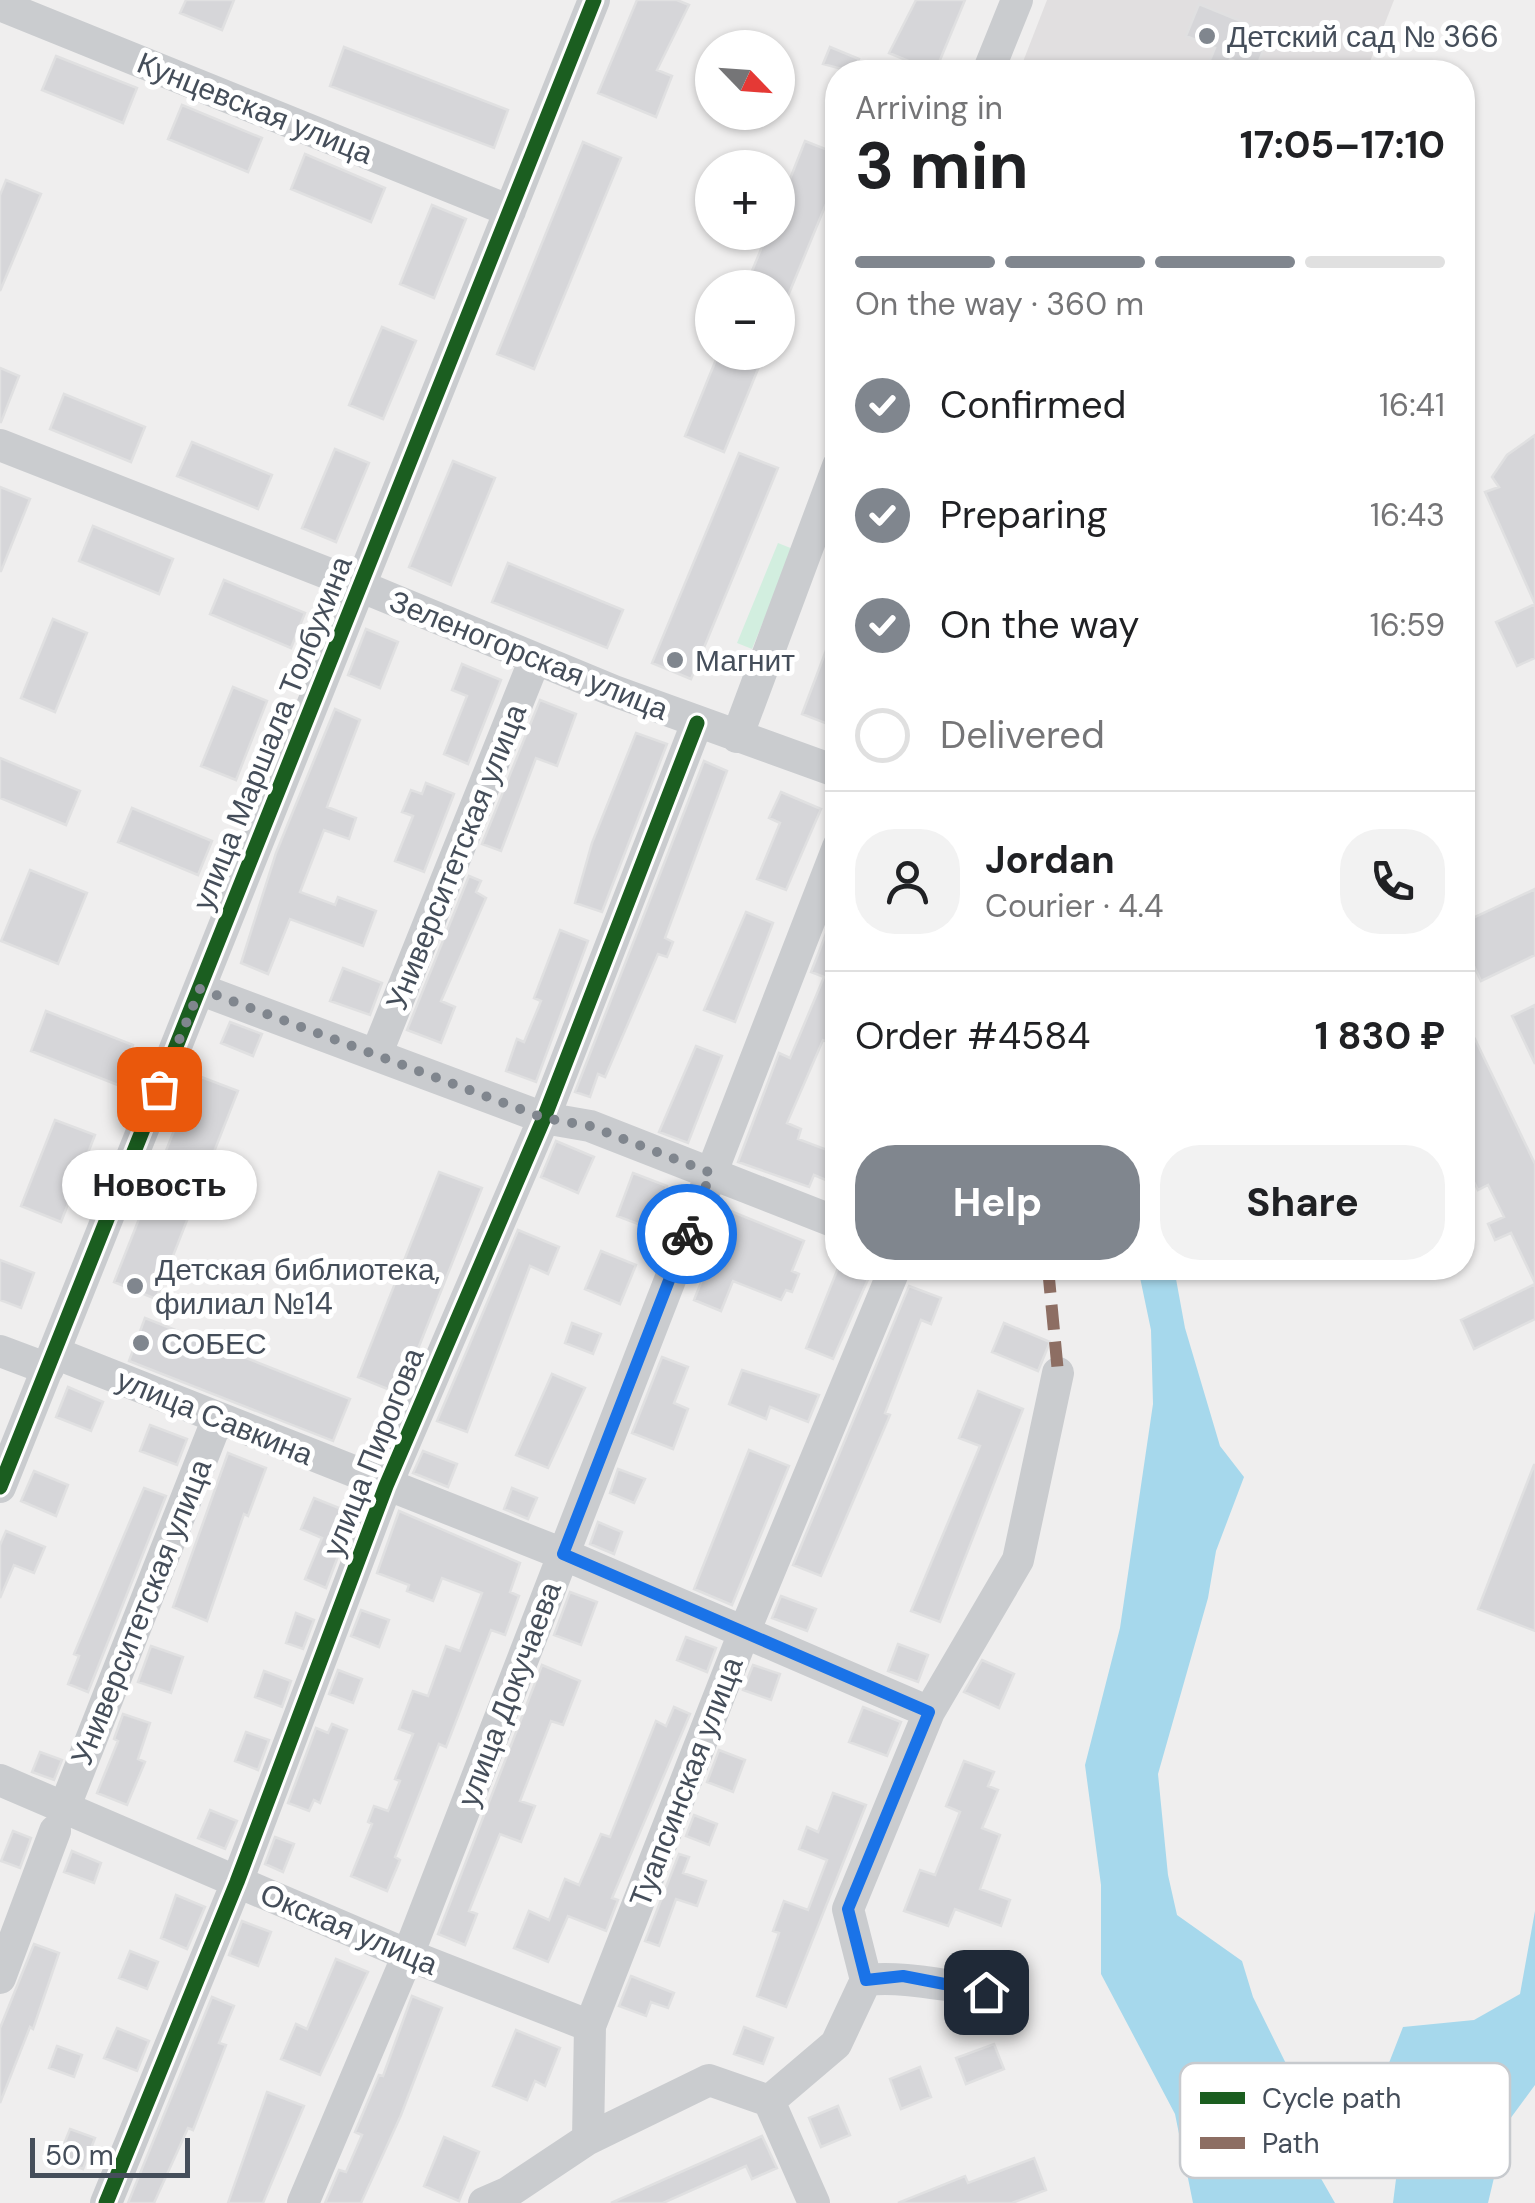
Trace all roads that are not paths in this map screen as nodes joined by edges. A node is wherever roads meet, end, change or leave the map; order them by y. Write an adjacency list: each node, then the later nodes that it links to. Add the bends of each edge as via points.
1 (594, 0): 5 (street, улица Маршала Толбухина)
2 (1018, 0): 4 (street)
3 (0, 5): 5 (street, Кунцевская улица)
4 (993, 60)
5 (510, 211): 8 (street, улица Маршала Толбухина)
6 (0, 445): 8 (street, Зеленогорская улица)
7 (825, 501): 11 (street)
8 (360, 586): 9 (street, Зеленогорская улица); 14 (street, улица Маршала Толбухина)
9 (535, 659): 10 (street, Зеленогорская улица); 15 (street, Университетская улица)
10 (696, 723): 11 (street, Зеленогорская улица); 16 (street, улица Пирогова)
11 (737, 737): 12 (street, Зеленогорская улица)
12 (825, 767)
13 (825, 880): 17 (street, улица Докучаева)
14 (200, 989): 15 (street); 21 (street, улица Маршала Толбухина)
15 (376, 1054): 16 (street)
16 (544, 1118): 17 (street, via 590,1126); 25 (street, улица Пирогова)
17 (711, 1173): 18 (street); 26 (street, улица Докучаева)
18 (825, 1217)
19 (890, 1280): 27 (street, Туапсинская улица)
20 (0, 1351): 21 (street, улица Савкина)
21 (51, 1361): 23 (street, улица Савкина); 24 (street, улица Маршала Толбухина)
22 (1058, 1374): 28 (street, via 1018,1560)
23 (218, 1418): 25 (street, улица Савкина); 30 (street, Университетская улица)
24 (0, 1486)
25 (386, 1486): 26 (street, улица Савкина); 31 (street, улица Пирогова)
26 (563, 1554): 27 (street, улица Савкина); 32 (street, улица Докучаева)
27 (745, 1630): 28 (street, улица Савкина); 36 (street, Туапсинская улица)
28 (929, 1712): 34 (street, via 848,1909)
29 (0, 1780): 30 (street, Окская улица)
30 (60, 1818): 31 (street, Окская улица); 33 (street, Университетская улица)
31 (237, 1882): 32 (street, Окская улица); 40 (street, улица Пирогова)
32 (408, 1955): 36 (street, Окская улица); 41 (street, улица Докучаева)
33 (0, 1978)
34 (866, 1980): 35 (street, via 903,1976); 37 (street, via 836,2044)
35 (1012, 1992)
36 (590, 2026): 38 (street, Туапсинская улица)
37 (769, 2101): 38 (street, via 709,2080); 42 (street)
38 (588, 2139): 39 (street)
39 (501, 2200)
40 (106, 2203)
41 (304, 2203)
42 (814, 2203)

